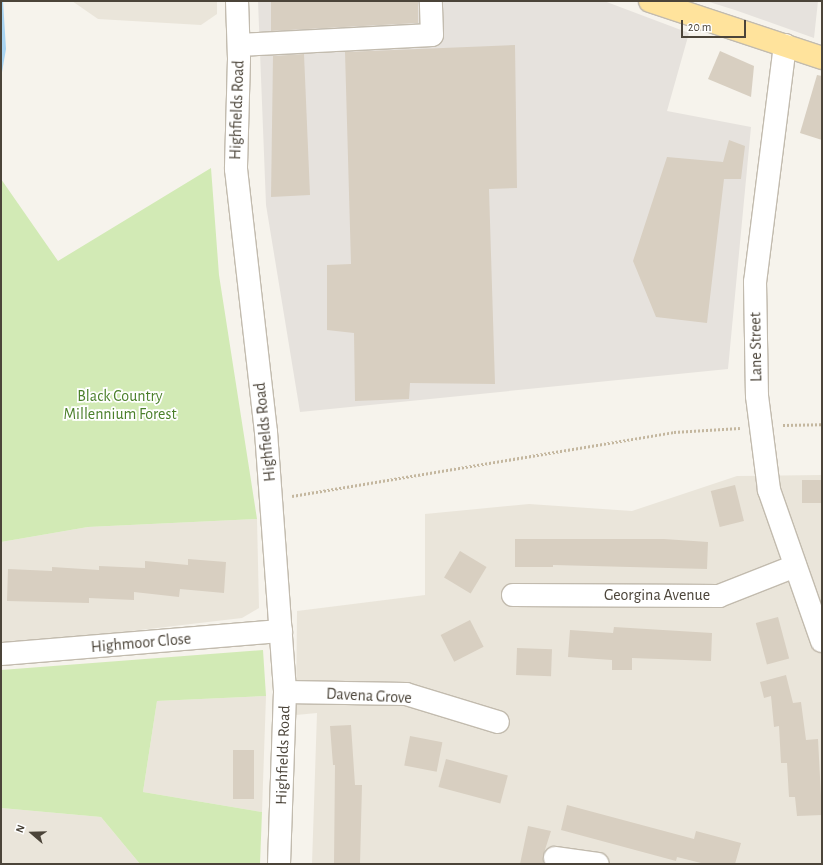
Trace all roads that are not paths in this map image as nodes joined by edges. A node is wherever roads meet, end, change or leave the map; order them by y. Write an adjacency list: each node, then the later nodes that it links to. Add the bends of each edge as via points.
1 (237, 1): 4 (street, Highfields Road)
2 (431, 1): 4 (street, via 432,35)
3 (650, 1): 5 (main road)
4 (239, 45): 9 (street, Highfields Road, via 236,169 272,500)
5 (785, 45): 6 (main road); 7 (street, Lane Street, via 755,282 757,388 769,490)
6 (822, 58)
7 (795, 566): 8 (street, Georgina Avenue, via 719,596); 10 (street, Lane Street)
8 (513, 595)
9 (281, 631): 11 (street, Highmoor Close); 12 (street, Highfields Road)
10 (822, 641)
11 (1, 654)
12 (285, 692): 13 (street, Davena Grove, via 406,694); 15 (street, Highfields Road)
13 (498, 722)
14 (555, 858): 16 (street)
15 (279, 864)
16 (598, 864)

